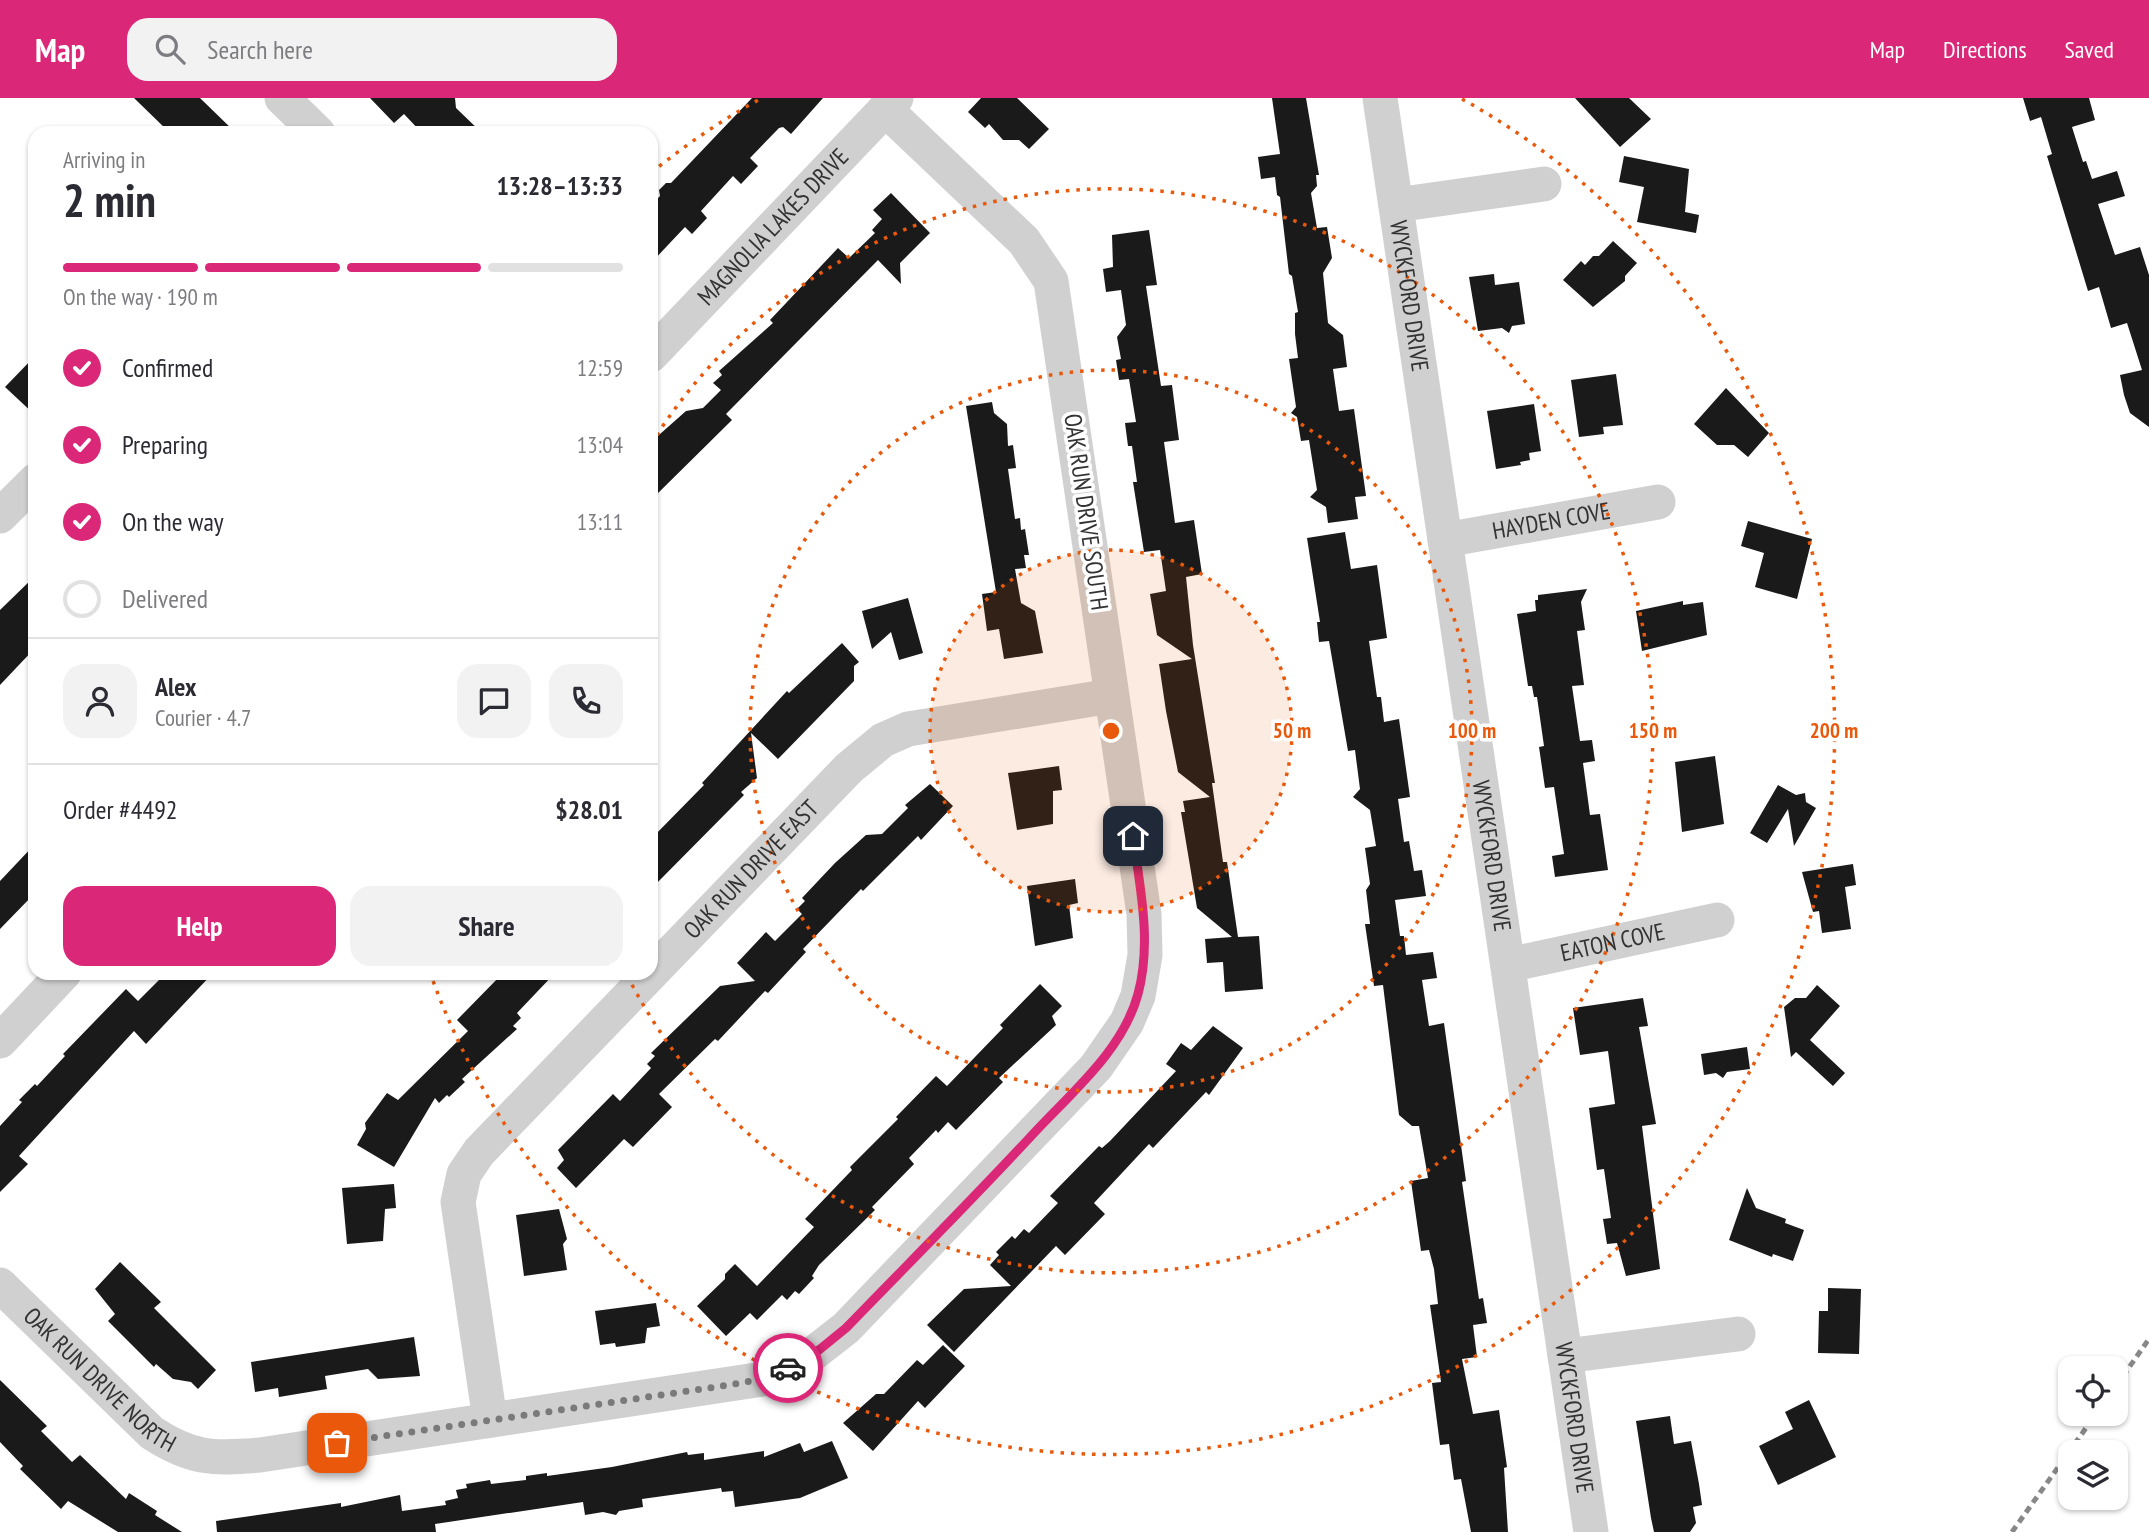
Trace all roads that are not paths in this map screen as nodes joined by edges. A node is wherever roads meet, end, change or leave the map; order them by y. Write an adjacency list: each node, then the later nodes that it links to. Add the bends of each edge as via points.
1 (282, 98): 4 (street)
2 (1380, 98): 6 (street, WYCKFORD DRIVE)
3 (891, 103): 7 (street, MAGNOLIA LAKES DRIVE); 12 (street, OAK RUN DRIVE SOUTH, via 1024,241 1051,281)
4 (311, 126)
5 (1544, 184): 6 (street)
6 (1396, 205): 11 (street, WYCKFORD DRIVE)
7 (658, 348)
8 (28, 488): 10 (street)
9 (1658, 502): 11 (street, HAYDEN COVE)
10 (0, 516)
11 (1445, 540): 14 (street, WYCKFORD DRIVE)
12 (1111, 696): 15 (street, OAK RUN DRIVE EAST, via 908,729 883,740 849,768); 22 (street, OAK RUN DRIVE SOUTH, via 1144,914 1145,955 1127,1022 1096,1067 846,1328 801,1363 763,1379)
13 (1717, 920): 14 (street, EATON COVE)
14 (1508, 965): 21 (street, WYCKFORD DRIVE)
15 (658, 966)
16 (57, 980): 18 (street)
17 (645, 980): 22 (street, OAK RUN DRIVE EAST, via 479,1152 464,1174 458,1202)
18 (0, 1041)
19 (0, 1285): 23 (street, OAK RUN DRIVE NORTH, via 152,1433 173,1447)
20 (1738, 1334): 21 (street)
21 (1565, 1356): 24 (street, WYCKFORD DRIVE)
22 (490, 1420): 23 (street, OAK RUN DRIVE SOUTH)
23 (211, 1459)
24 (1591, 1532)

